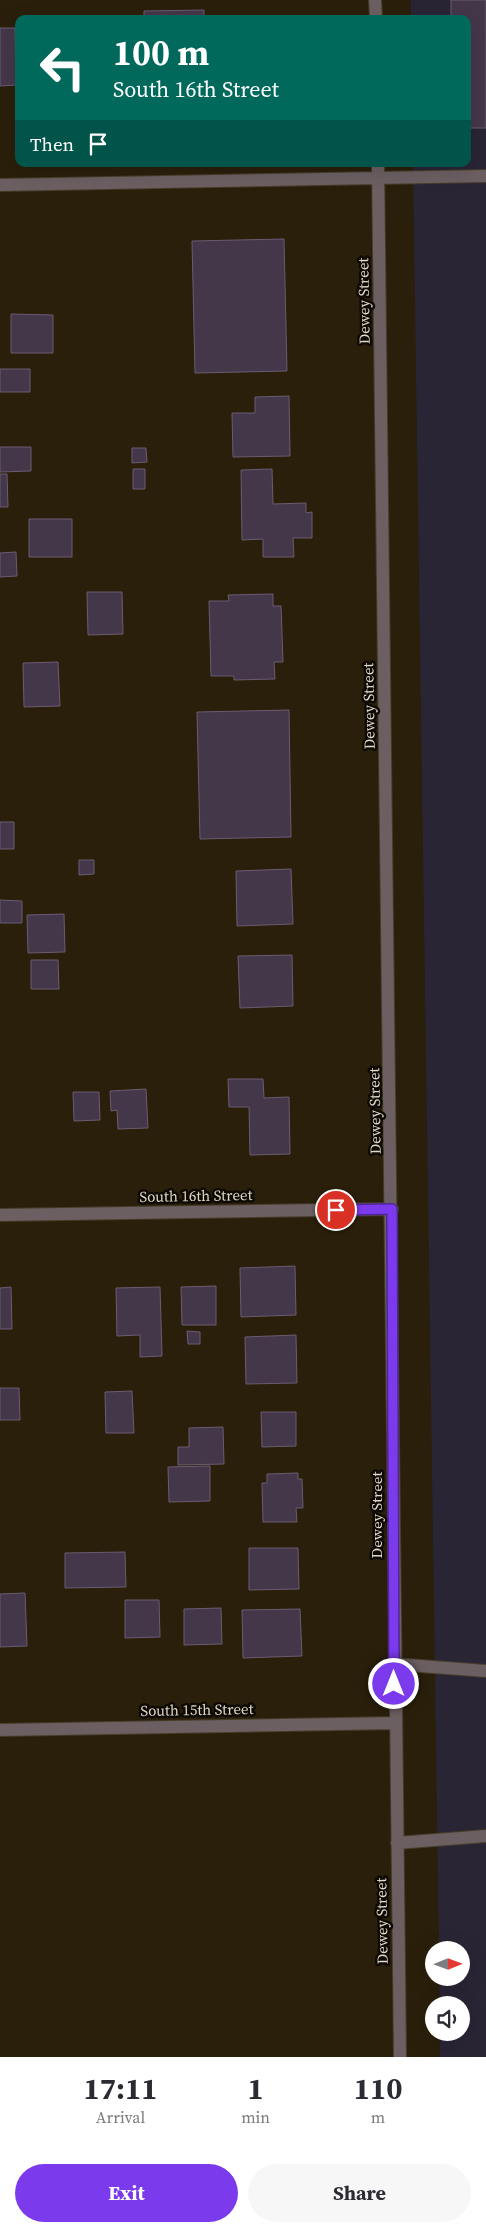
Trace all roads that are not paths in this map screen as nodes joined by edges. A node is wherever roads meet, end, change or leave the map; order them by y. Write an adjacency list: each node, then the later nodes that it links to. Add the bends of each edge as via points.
1 (375, 0): 2 (street)
2 (376, 15)
3 (378, 167): 5 (street, Dewey Street)
4 (486, 176): 5 (street)
5 (379, 178): 6 (street); 7 (street, Dewey Street)
6 (0, 185)
7 (392, 1209): 8 (street, South 16th Street); 9 (street, Dewey Street)
8 (0, 1215)
9 (394, 1664): 10 (street); 11 (street, Dewey Street)
10 (486, 1671)
11 (395, 1723): 12 (street, South 15th Street); 14 (street, Dewey Street)
12 (0, 1730)
13 (486, 1836): 14 (street)
14 (397, 1843): 15 (street, Dewey Street)
15 (400, 2057)

